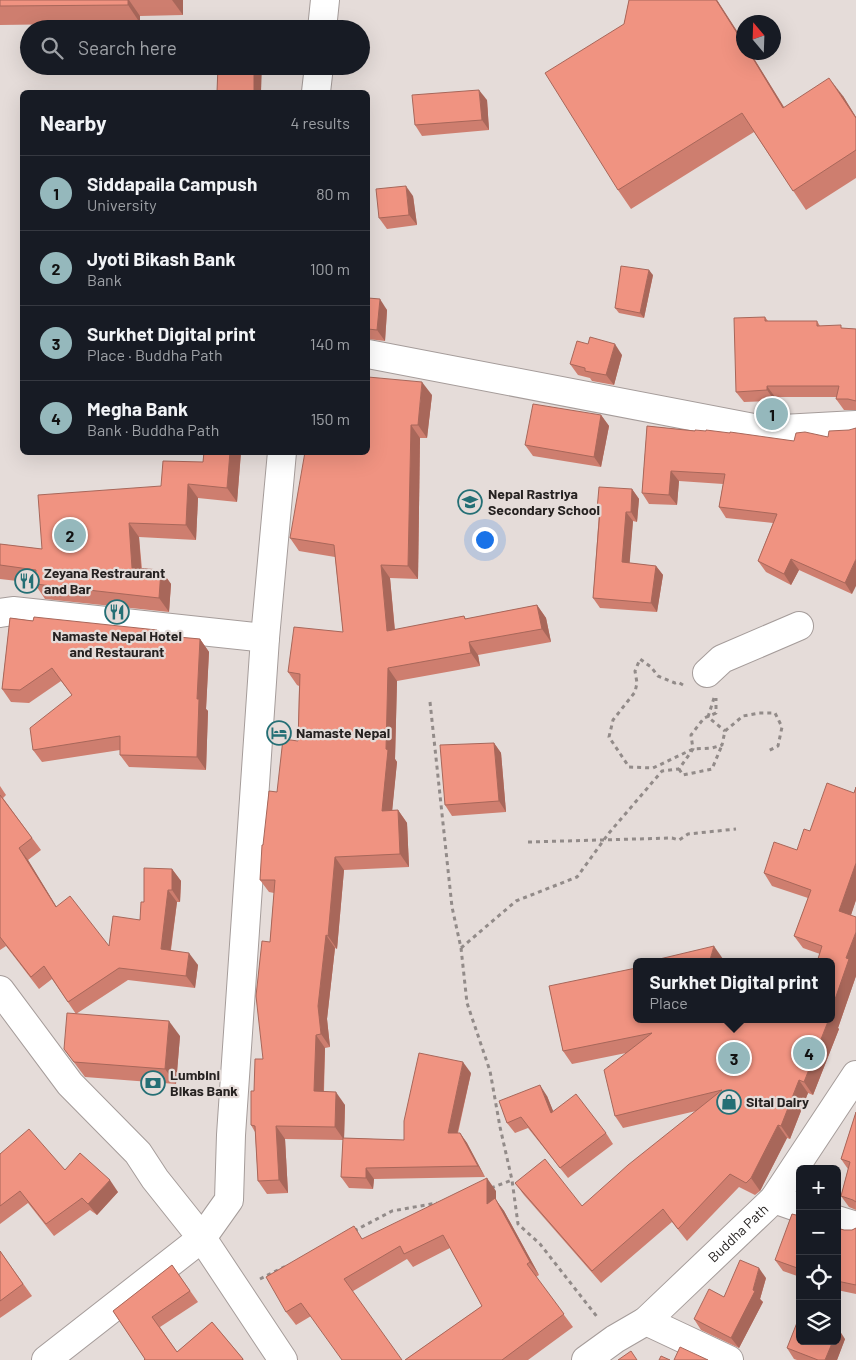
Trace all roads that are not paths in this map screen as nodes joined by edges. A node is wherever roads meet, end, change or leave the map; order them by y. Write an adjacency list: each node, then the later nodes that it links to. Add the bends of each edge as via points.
1 (325, 0): 2 (street)
2 (323, 20)
3 (317, 75): 4 (street)
4 (316, 90)
5 (370, 354): 6 (street, via 764,430)
6 (856, 425)
7 (282, 455): 10 (street)
8 (0, 613): 10 (street, via 13,611)
9 (799, 626): 11 (street, via 722,659)
10 (266, 638): 18 (street, via 229,1200)
11 (707, 673)
12 (0, 990): 18 (street, via 70,1084 138,1153)
13 (856, 1075): 14 (street, Buddha Path)
14 (774, 1199): 15 (street); 19 (street, Buddha Path)
15 (796, 1207)
16 (841, 1221): 17 (street)
17 (856, 1226)
18 (202, 1238): 20 (street); 21 (street)
19 (646, 1321): 22 (street, Buddha Path); 23 (street)
20 (46, 1360)
21 (283, 1360)
22 (586, 1360)
23 (729, 1360)

